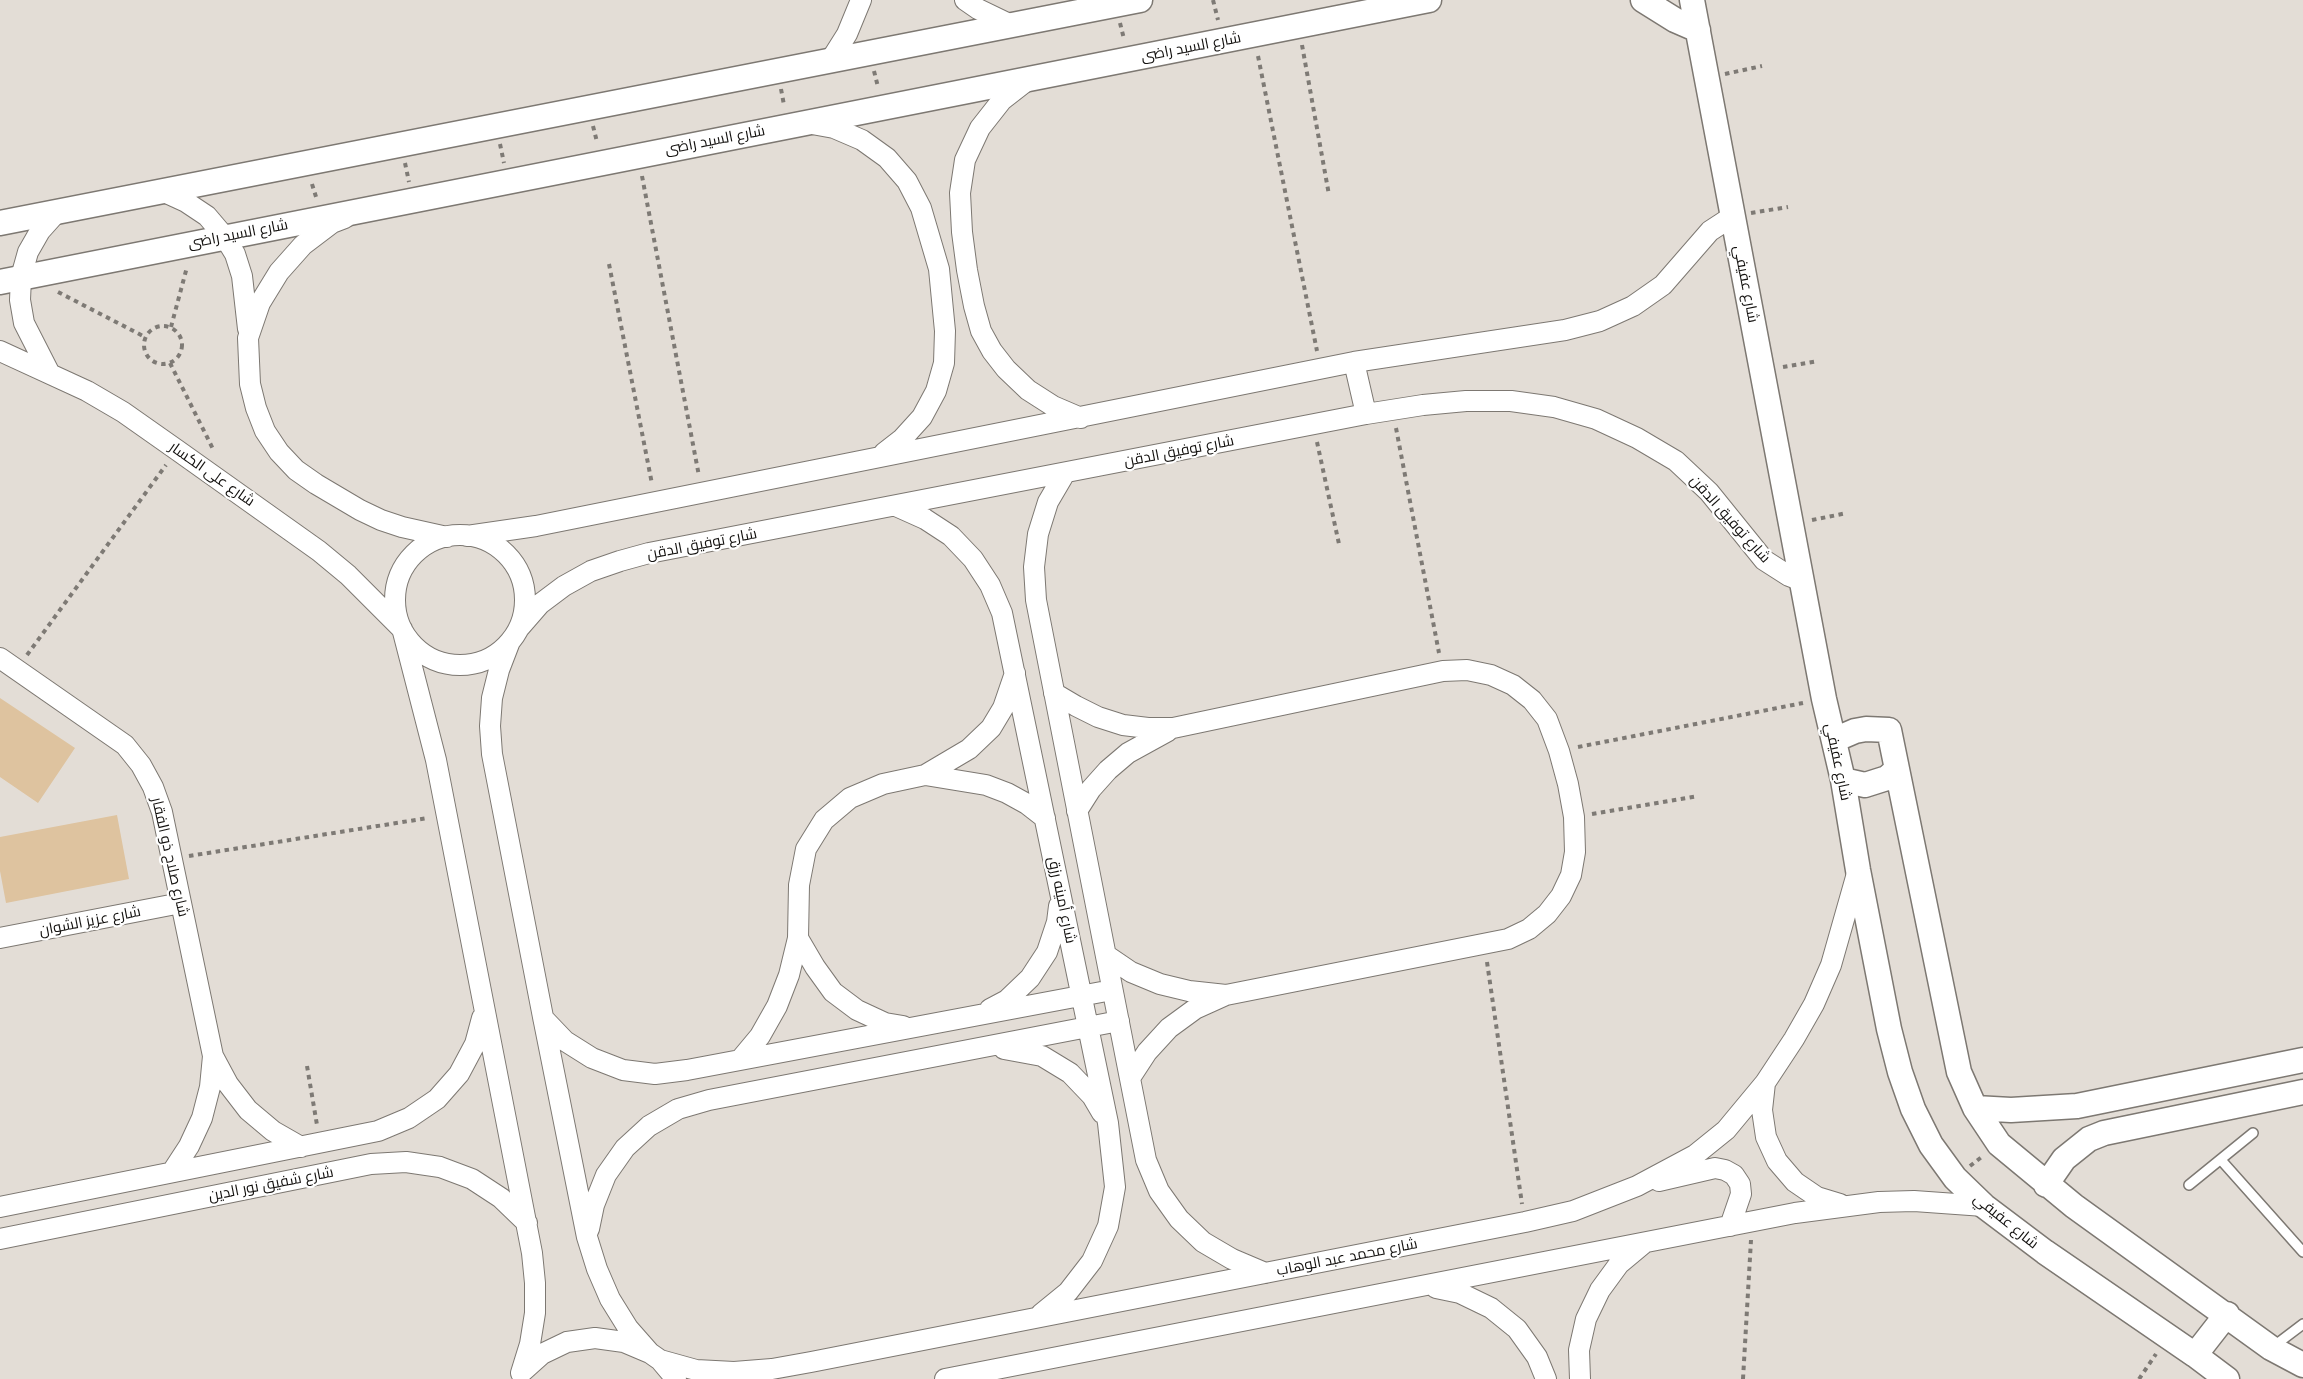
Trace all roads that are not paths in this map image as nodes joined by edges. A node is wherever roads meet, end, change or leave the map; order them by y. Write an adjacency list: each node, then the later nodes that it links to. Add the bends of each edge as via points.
1 (861, 0): 9 (street)
2 (965, 0): 7 (street)
3 (1140, 0): 7 (street)
4 (1429, 0): 10 (street, شارع السيد راضى)
5 (1643, 0): 8 (street)
6 (1692, 0): 8 (street, شارع عفيفي)
7 (1011, 25): 9 (street)
8 (1698, 30): 15 (street, شارع عفيفي)
9 (830, 61): 12 (street)
10 (1030, 78): 11 (street, شارع السيد راضى); 24 (street, via 1002,100 980,128 965,160 960,193 967,270 981,331 992,351 1028,390)
11 (796, 124): 13 (street, شارع السيد راضى); 25 (street, via 834,128 862,140 887,158 908,181 921,208 939,268 945,331 944,363 936,391 922,417)
12 (162, 191): 14 (street); 17 (street, via 207,216)
13 (366, 209): 17 (street, شارع السيد راضى); 19 (street, via 332,224 297,252 260,303)
14 (57, 212): 16 (street); 18 (street, via 40,231)
15 (1733, 216): 21 (street, via 1710,231 1663,285 1634,306 1600,321); 30 (street, شارع عفيفي)
16 (0, 224)
17 (224, 236): 18 (street, شارع السيد راضى); 19 (street, via 236,254 242,276)
18 (17, 278): 22 (street, via 24,323)
19 (248, 338): 29 (street, via 255,408 265,431 296,470 360,510 402,527)
20 (0, 351): 22 (street, شارع على الكسار)
21 (1354, 362): 23 (street); 24 (street)
22 (49, 372): 32 (street, شارع على الكسار, via 123,412 319,550)
23 (1366, 414): 26 (street, شارع توفيق الدقن); 30 (street, شارع توفيق الدقن, via 1466,401 1511,401 1554,407 1596,419 1676,461 1709,492 1764,560)
24 (1081, 418): 25 (street)
25 (879, 457): 28 (street, via 536,526)
26 (1065, 473): 27 (street, شارع توفيق الدقن); 36 (street, via 1048,502 1038,534 1034,567 1036,600)
27 (896, 506): 31 (street, شارع توفيق الدقن, via 620,561 564,586 540,604); 35 (street, شارع أمينه رزق, via 951,536 973,559 1002,613)
28 (467, 536): 29 (street); 31 (street, via 487,541 504,552 517,568 524,587)
29 (447, 537): 32 (street, via 413,556 402,572 396,590)
30 (1802, 581): 38 (street, شارع عفيفي)
31 (520, 627): 33 (street)
32 (402, 630): 33 (street, via 424,654 453,665 474,664); 53 (street, via 429,728)
33 (509, 644): 55 (street, via 492,698 492,754)
34 (0, 658): 46 (street, شارع صلاح ذو الفقار, via 111,734 141,765 162,812)
35 (1015, 673): 40 (street, via 991,728 969,749); 43 (street, شارع أمينه رزق)
36 (1054, 693): 37 (street, via 1098,717 1148,729); 42 (street)
37 (1173, 728): 42 (street, via 1121,758 1091,789); 51 (street, via 1443,671 1475,671 1513,685 1532,700 1547,719 1568,784 1574,817 1571,874 1561,896 1529,929 1508,939)
38 (1834, 740): 39 (street, via 1855,731 1889,730); 41 (street, شارع عفيفي)
39 (1896, 770): 41 (street, via 1865,785); 66 (street, via 1959,1072)
40 (925, 775): 43 (street, via 986,785 1027,804); 48 (street, via 883,784 850,798 824,820 806,849 799,885)
41 (1843, 780): 44 (street, شارع عفيفي)
42 (1077, 811): 49 (street)
43 (1045, 818): 45 (street, شارع أمينه رزق)
44 (1858, 870): 64 (street, شارع محمد عبد الوهاب, via 1831,965 1815,1004); 76 (street, شارع عفيفي, via 1889,1029 1913,1109 1931,1145 1955,1178)
45 (1060, 891): 52 (street, شارع أمينه رزق); 54 (street, via 1057,922 1047,952 1030,978 1007,1000)
46 (181, 903): 47 (street, شارع عزيز الشوان); 60 (street, شارع صلاح ذو الفقار)
47 (0, 938)
48 (798, 938): 57 (street, via 832,992 885,1023); 61 (street, via 777,1006)
49 (1106, 955): 50 (street); 51 (street, via 1131,972 1160,984)
50 (1113, 990): 52 (street); 56 (street)
51 (1226, 995): 63 (street, via 1169,1028)
52 (1081, 996): 54 (street); 58 (street, شارع أمينه رزق)
53 (484, 1012): 69 (street, شارع شفيق نور الدين, via 475,1044 459,1074 436,1099 409,1118 378,1131); 78 (street)
54 (980, 1015): 57 (street)
55 (543, 1017): 61 (street, via 566,1041 592,1059 623,1070 655,1074); 80 (street)
56 (1119, 1021): 58 (street); 63 (street)
57 (915, 1027): 61 (street)
58 (1088, 1027): 59 (street); 67 (street, شارع أمينه رزق)
59 (983, 1048): 67 (street, via 1013,1049 1042,1056 1070,1073 1092,1096); 80 (street, via 678,1109 649,1126 625,1148 606,1175)
60 (213, 1056): 69 (street, شارع صلاح ذو الفقار, via 248,1110 273,1131); 71 (street, شارع صلاح ذو الفقار, via 202,1118)
61 (740, 1060)
62 (2303, 1060): 66 (street, via 2077,1106)
63 (1130, 1078): 84 (street, via 1146,1160 1159,1191 1179,1219 1203,1242 1232,1260)
64 (1765, 1083): 74 (street, شارع محمد عبد الوهاب, via 1726,1130 1695,1155); 75 (street, via 1762,1110 1766,1137 1777,1161 1802,1187 1817,1197)
65 (2303, 1092): 72 (street, via 2104,1133 2089,1139 2064,1159)
66 (1975, 1108): 72 (street, via 1999,1144)
67 (1108, 1123): 87 (street, شارع أمينه رزق, via 1115,1187 1108,1226 1092,1262 1068,1292)
68 (2253, 1134): 70 (lane)
69 (310, 1145): 71 (street, شارع شفيق نور الدين)
70 (2221, 1160): 73 (lane); 83 (lane)
71 (172, 1172): 77 (street, شارع شفيق نور الدين)
72 (2046, 1185): 86 (street)
73 (2189, 1185)
74 (1637, 1186): 79 (street, via 1715,1168 1725,1170 1740,1184 1741,1194); 84 (street, شارع محمد عبد الوهاب, via 1574,1211)
75 (1843, 1205): 76 (street, via 1914,1201); 79 (street)
76 (1984, 1206): 90 (street, شارع عفيفي)
77 (0, 1207)
78 (527, 1223): 81 (street, شارع شفيق نور الدين, via 501,1198 472,1179 440,1167 406,1162 371,1164); 93 (street, via 536,1283 535,1313 530,1344)
79 (1730, 1226): 82 (street)
80 (587, 1237): 91 (street, via 610,1299 628,1328)
81 (0, 1239)
82 (1643, 1243): 85 (street); 97 (street, via 1619,1264 1586,1319)
83 (2303, 1252)
84 (1265, 1273): 87 (street, شارع محمد عبد الوهاب)
85 (1427, 1286): 95 (street); 96 (street, via 1460,1293 1491,1308 1516,1329 1537,1357)
86 (2226, 1314): 89 (street); 90 (street)
87 (1037, 1317): 91 (street, شارع محمد عبد الوهاب, via 772,1369 706,1370)
88 (2303, 1324): 89 (lane)
89 (2271, 1348): 92 (street)
90 (2195, 1355): 98 (street, شارع عفيفي)
91 (655, 1357): 93 (street, شارع محمد عبد الوهاب, via 624,1342 586,1339 567,1342 542,1354); 94 (street)
92 (2303, 1365)
93 (518, 1376)
94 (676, 1379)
95 (945, 1379)
96 (1546, 1379)
97 (1580, 1379)
98 (2227, 1379)

